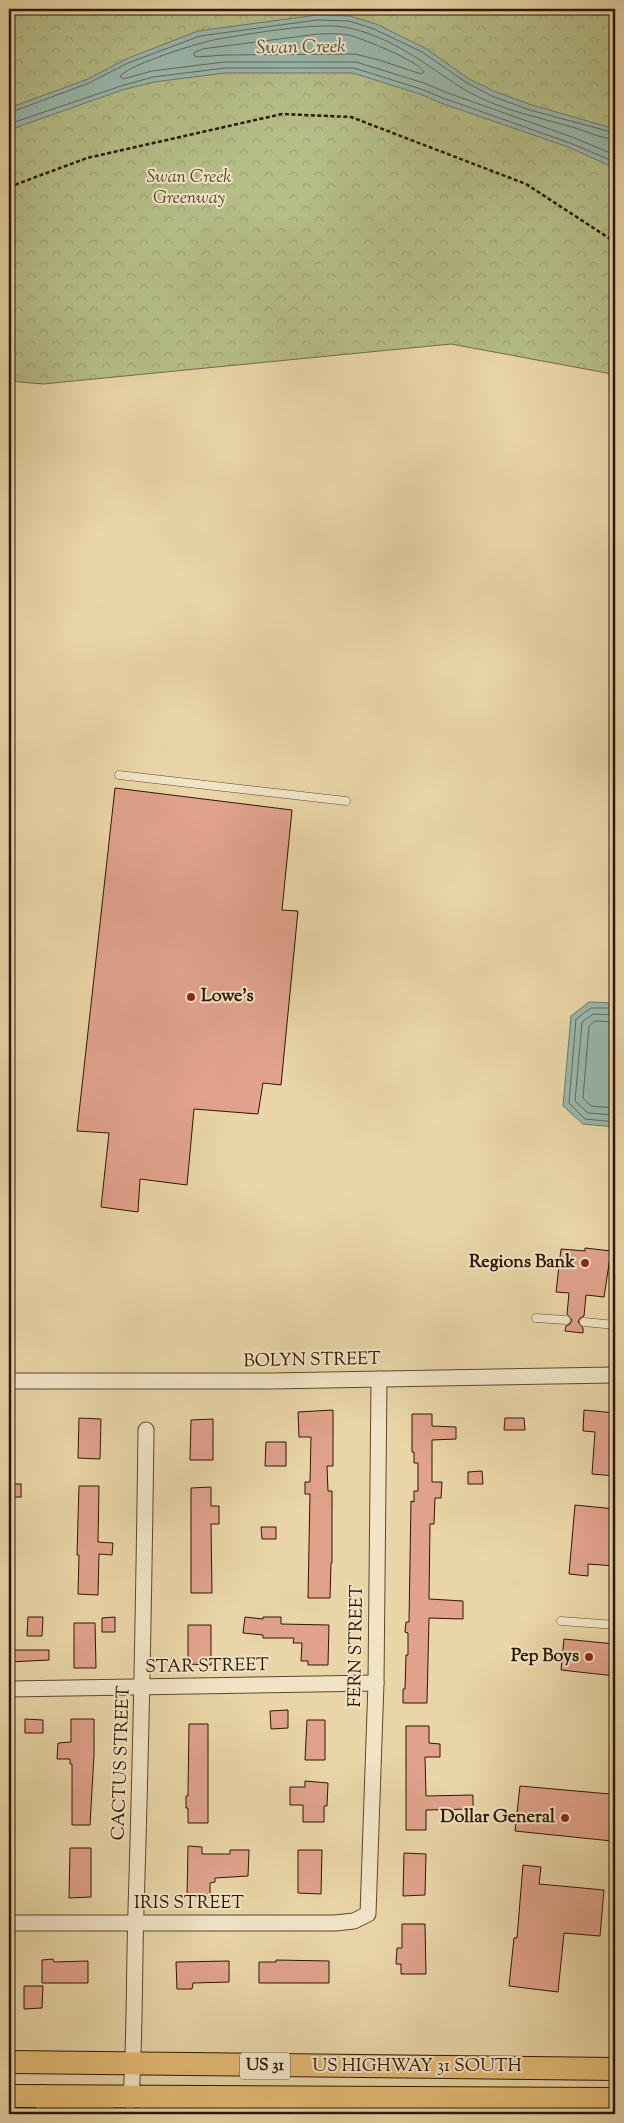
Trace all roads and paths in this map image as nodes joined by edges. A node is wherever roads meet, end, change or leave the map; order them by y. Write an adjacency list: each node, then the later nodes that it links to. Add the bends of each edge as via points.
1 (9, 187): 2 (path, via 87,158 282,114 351,117 526,184)
2 (615, 242)
3 (119, 776): 4 (lane)
4 (346, 801)
5 (536, 1318): 6 (lane)
6 (566, 1320)
7 (584, 1322): 8 (lane)
8 (615, 1326)
9 (615, 1375): 10 (street, BOLYN STREET)
10 (380, 1379): 11 (street, BOLYN STREET); 15 (street, FERN STREET)
11 (9, 1382)
12 (146, 1430): 16 (street, CACTUS STREET)
13 (561, 1621): 14 (lane)
14 (615, 1625)
15 (376, 1683): 16 (street, STAR STREET); 18 (street, FERN STREET)
16 (143, 1687): 17 (street, STAR STREET); 19 (street, CACTUS STREET)
17 (9, 1689)
18 (368, 1914): 19 (street, IRIS STREET, via 354,1921 335,1923)
19 (135, 1922): 20 (street, IRIS STREET); 22 (street, CACTUS STREET)
20 (9, 1923)
21 (9, 2062): 22 (main road, US HIGHWAY 31 SOUTH / US 31)
22 (133, 2064): 23 (main road, US HIGHWAY 31 SOUTH / US 31); 28 (street, CACTUS STREET)
23 (615, 2069)
24 (9, 2096): 25 (main road, US HIGHWAY 31 SOUTH / US 31)
25 (42, 2097): 28 (main road, US HIGHWAY 31 SOUTH / US 31); 29 (highway)
26 (172, 2098): 27 (main road, US HIGHWAY 31 SOUTH / US 31); 28 (main road, US HIGHWAY 31 SOUTH / US 31); 30 (highway)
27 (615, 2099)
28 (130, 2106)
29 (103, 2114)
30 (149, 2114)

